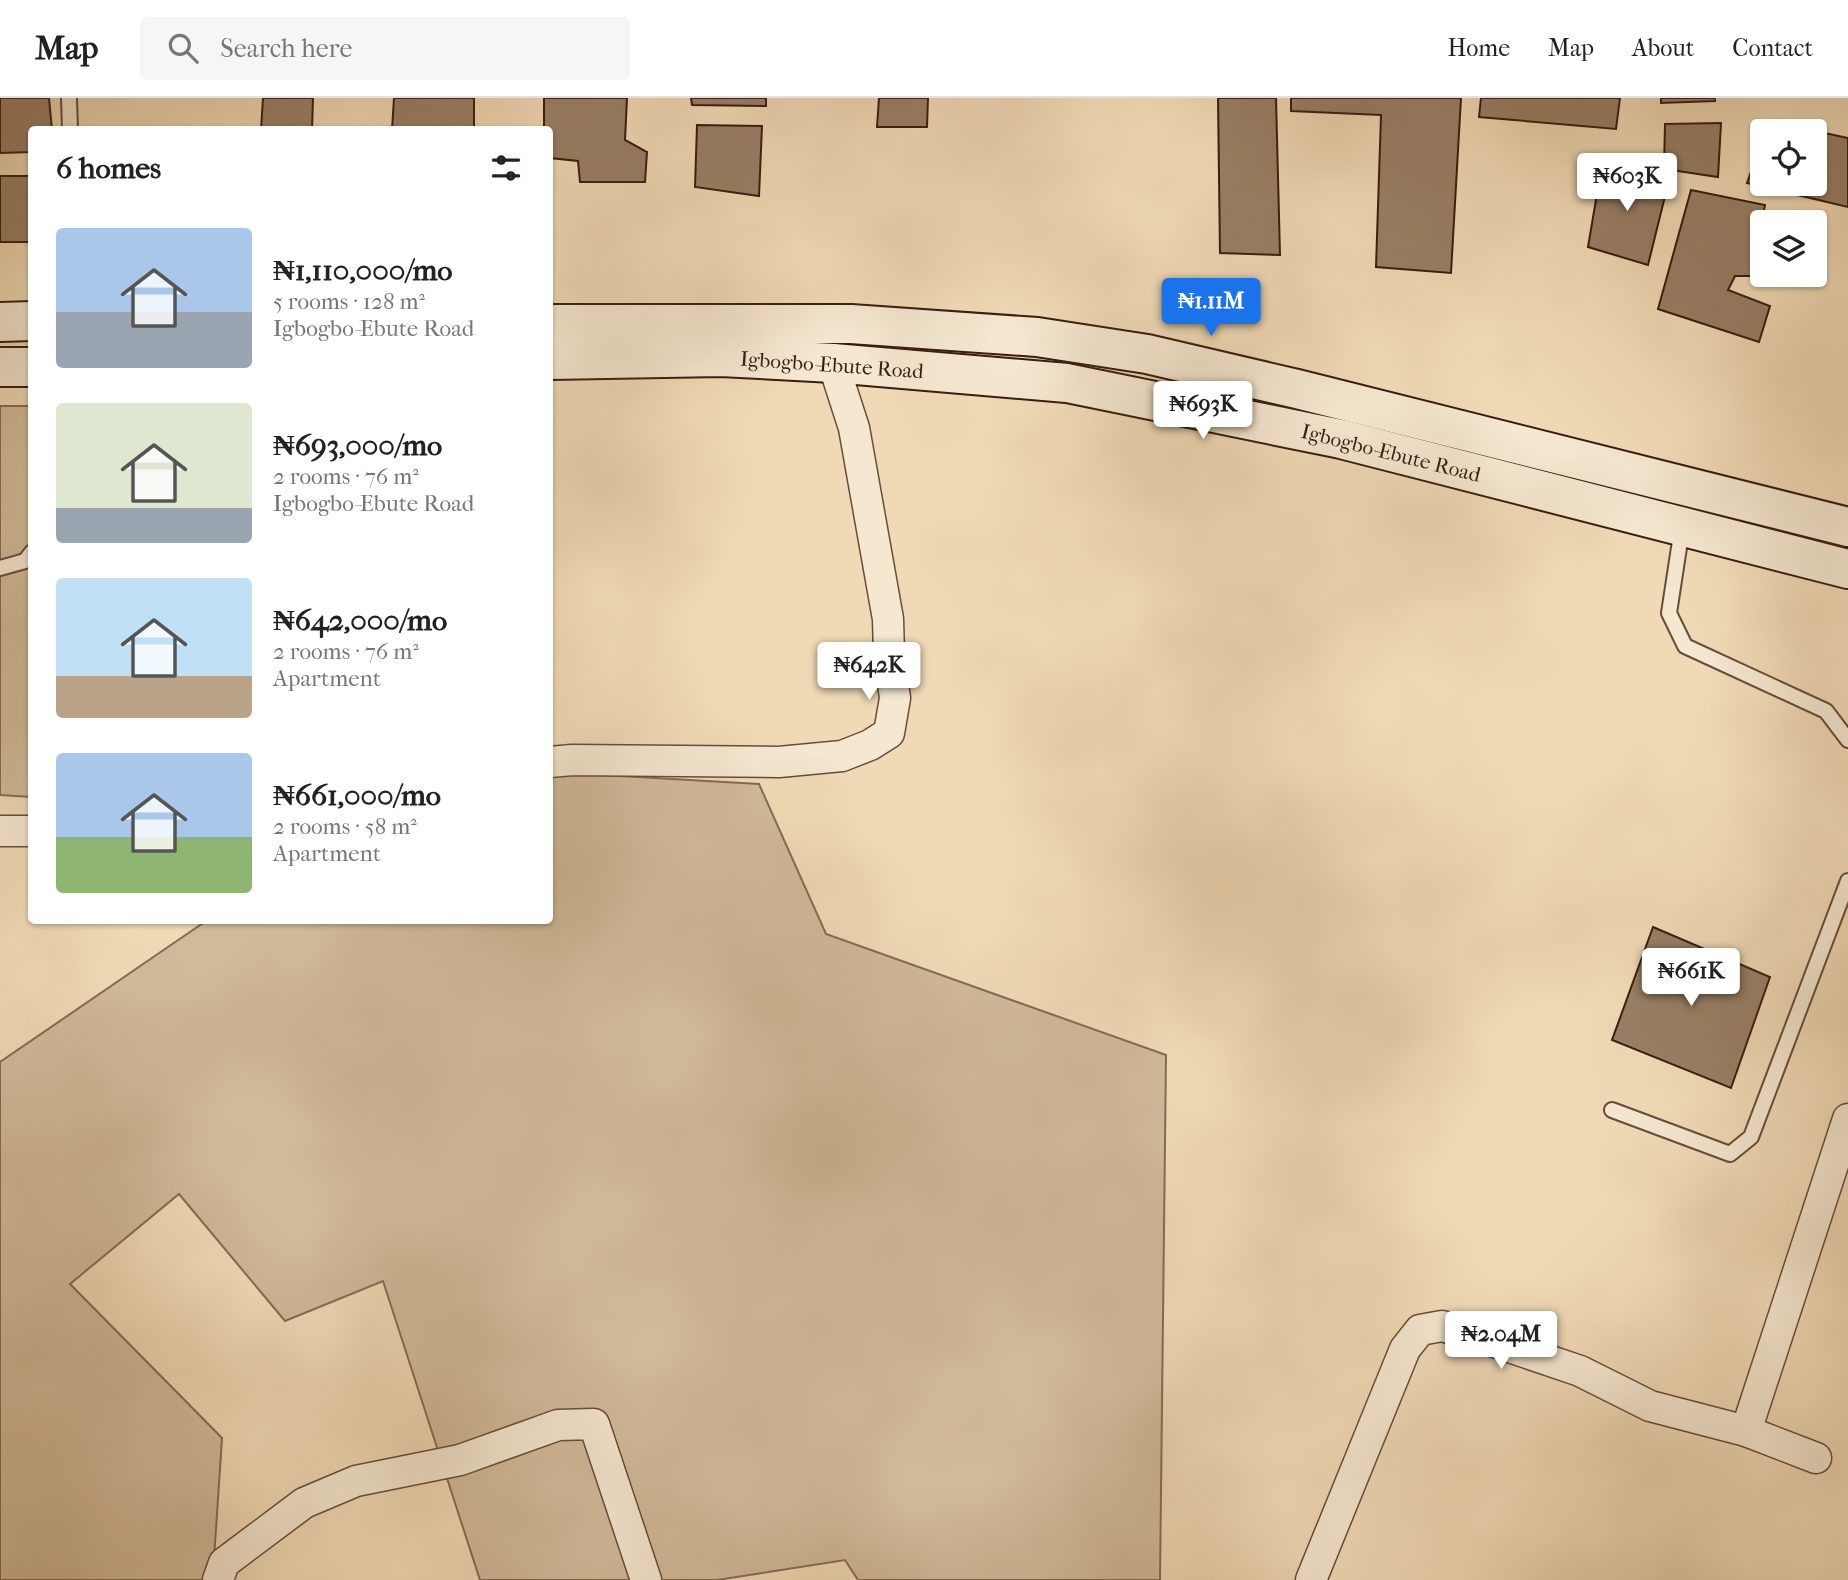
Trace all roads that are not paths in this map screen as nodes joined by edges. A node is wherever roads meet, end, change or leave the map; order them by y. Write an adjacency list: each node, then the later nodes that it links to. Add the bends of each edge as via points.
1 (69, 98): 2 (lane)
2 (70, 126)
3 (28, 321): 4 (main road)
4 (0, 322)
5 (553, 324): 11 (main road, Igbogbo-Ebute Road, via 850,324 1037,337 1147,354)
6 (553, 360): 7 (main road, Igbogbo-Ebute Road, via 721,357)
7 (833, 363): 10 (main road, Igbogbo-Ebute Road, via 1067,383 1341,439); 16 (street, via 854,428 888,619 895,698 889,733 842,756 779,762)
8 (0, 367): 9 (main road)
9 (28, 367)
10 (1682, 527): 14 (main road, Igbogbo-Ebute Road); 15 (lane, via 1669,613 1685,646 1826,711)
11 (1848, 527)
12 (28, 556): 13 (lane)
13 (0, 568)
14 (1848, 569)
15 (1848, 740)
16 (553, 762)
17 (0, 831): 18 (street)
18 (28, 831)
19 (1848, 881): 20 (lane, via 1751,1137 1730,1154)
20 (1612, 1110)
21 (1848, 1119): 22 (street)
22 (1746, 1431): 23 (street); 26 (street, via 1650,1406 1580,1371 1474,1335 1442,1326 1420,1330 1405,1349)
23 (1816, 1458)
24 (218, 1580): 25 (street, via 224,1563 304,1503 356,1481 460,1460 570,1424 594,1424)
25 (646, 1580)
26 (1311, 1580)

